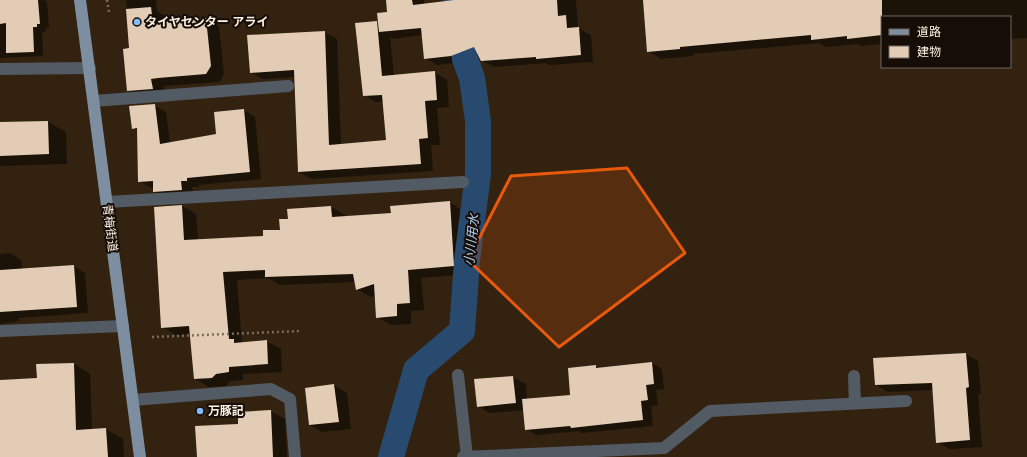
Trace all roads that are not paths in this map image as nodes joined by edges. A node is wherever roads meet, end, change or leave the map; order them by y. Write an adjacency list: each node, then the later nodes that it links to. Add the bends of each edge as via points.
1 (80, 0): 2 (main road, 青梅街道)
2 (90, 68): 3 (street); 5 (main road, 青梅街道)
3 (0, 69)
4 (288, 86): 5 (street)
5 (94, 101): 7 (main road, 青梅街道)
6 (463, 182): 7 (street)
7 (107, 202): 8 (main road, 青梅街道)
8 (123, 326): 9 (street); 12 (main road, 青梅街道)
9 (0, 331)
10 (458, 375): 18 (street)
11 (854, 376): 14 (street)
12 (132, 400): 15 (main road, 青梅街道); 16 (street, via 271,389 290,399)
13 (906, 401): 14 (street)
14 (855, 403): 18 (street, via 710,411 664,448)
15 (140, 457)
16 (295, 457)
17 (463, 457): 18 (street)
18 (467, 457)

